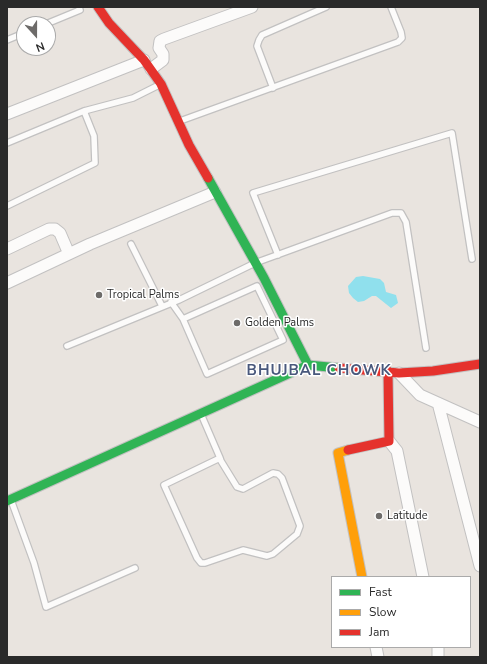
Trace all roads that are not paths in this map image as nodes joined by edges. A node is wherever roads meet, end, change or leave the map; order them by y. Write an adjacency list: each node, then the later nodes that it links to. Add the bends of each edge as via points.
1 (79, 7): 6 (lane, via 80,10)
2 (98, 7): 7 (street, via 109,23)
3 (252, 7): 7 (street, via 160,41 159,48 164,54 163,60)
4 (326, 7): 9 (lane, via 262,35 257,46)
5 (391, 7): 9 (lane, via 401,32 402,38 398,42)
6 (56, 20)
7 (147, 64): 8 (street); 11 (street)
8 (161, 84): 10 (lane, via 133,98); 12 (street)
9 (273, 88): 12 (lane)
10 (84, 111): 13 (lane); 15 (lane, via 94,136 95,163)
11 (7, 114)
12 (180, 122): 14 (street, via 189,145)
13 (7, 143)
14 (215, 192): 18 (street); 21 (street)
15 (7, 206)
16 (132, 244): 24 (lane)
17 (7, 249): 18 (street, via 49,229 55,229 60,232)
18 (69, 254): 22 (street)
19 (278, 255): 20 (lane, via 253,193 452,133); 21 (lane); 27 (lane, via 392,213 401,213 406,222)
20 (472, 258)
21 (255, 263): 23 (lane); 29 (street)
22 (7, 283)
23 (171, 302): 24 (lane); 25 (lane)
24 (162, 306): 26 (lane)
25 (183, 319): 25 (lane, via 206,374 283,340 257,286)
26 (67, 346)
27 (426, 348)
28 (480, 364): 31 (street)
29 (308, 365): 30 (street); 33 (street)
30 (388, 371): 31 (street); 35 (street)
31 (399, 373): 32 (street, via 420,394)
32 (438, 403): 34 (street); 38 (street)
33 (201, 414): 36 (lane); 37 (street)
34 (480, 422)
35 (390, 441): 40 (street, via 338,453); 41 (street, via 397,451)
36 (220, 458): 36 (lane, via 237,487 243,488 273,473 282,478 300,526 297,534 273,554 267,556 243,550 205,563 200,563 197,558 164,485)
37 (9, 500): 39 (lane, via 34,562 46,607)
38 (480, 566)
39 (135, 568)
40 (362, 576)
41 (423, 576)

